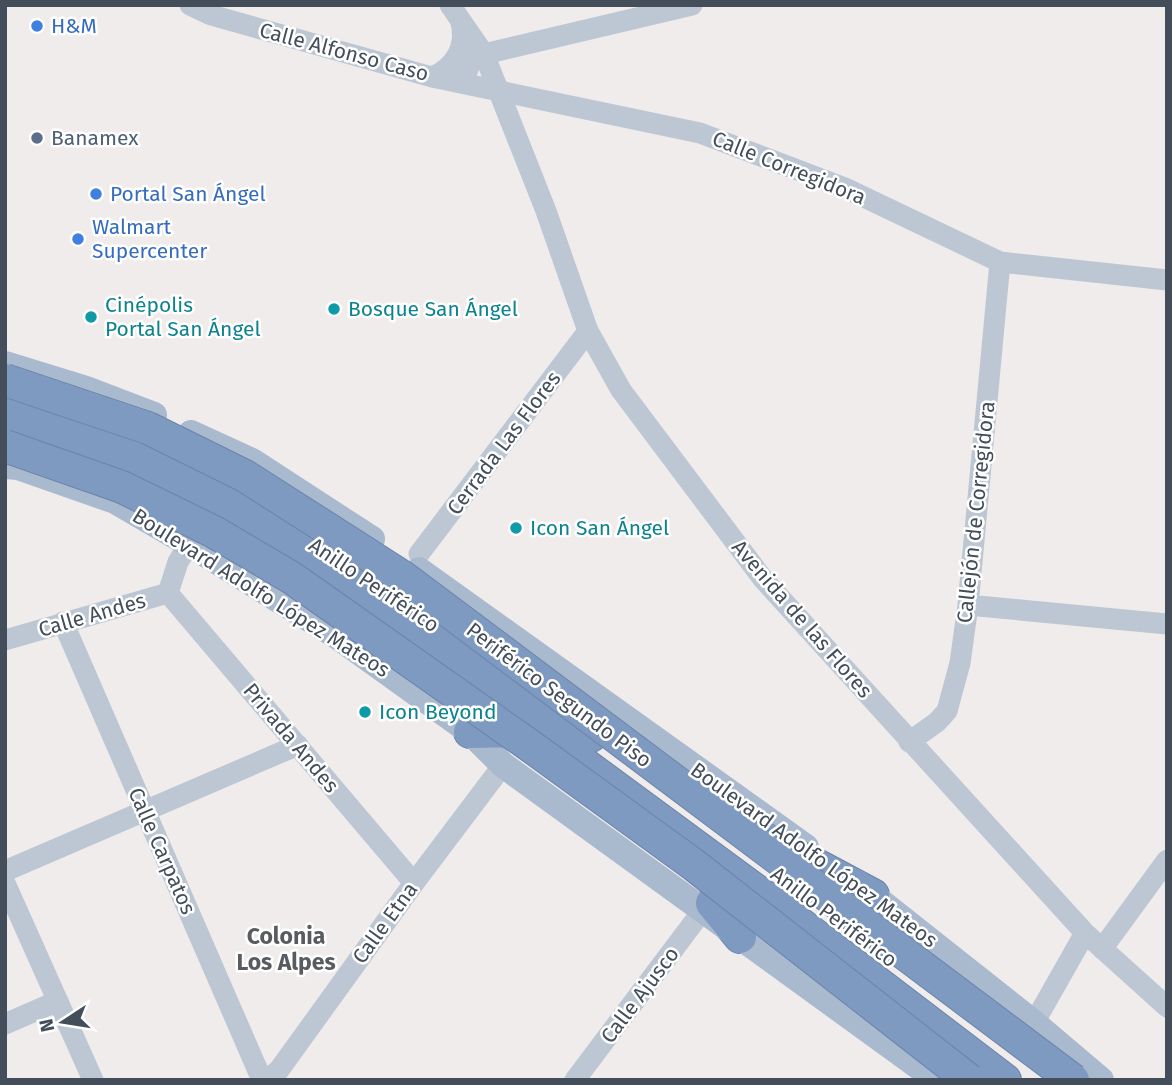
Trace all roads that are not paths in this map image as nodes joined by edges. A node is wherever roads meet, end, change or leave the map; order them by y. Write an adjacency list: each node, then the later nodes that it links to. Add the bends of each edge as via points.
1 (190, 5): 5 (street, Calle Alfonso Caso, via 211,15)
2 (692, 5): 4 (street)
3 (455, 11): 4 (street); 5 (street, via 463,38 457,58)
4 (484, 54): 6 (street, via 471,62); 7 (street)
5 (432, 77): 6 (street, Calle Alfonso Caso)
6 (466, 84): 7 (street, Calle Alfonso Caso)
7 (500, 90): 8 (street, Calle Corregidora, via 700,133 845,188); 10 (street, Avenida de las Flores)
8 (1000, 262): 9 (street, Calle Corregidora); 21 (street, Callejón de Corregidora)
9 (1167, 280)
10 (588, 331): 19 (street, Cerrada Las Flores); 27 (street, Avenida de las Flores, via 621,390 763,579)
11 (5, 363): 12 (main road, Boulevard Adolfo López Mateos)
12 (49, 376): 14 (highway); 36 (main road, Boulevard Adolfo López Mateos, via 153,415 252,461 398,556)
13 (5, 380): 52 (highway, Periférico Segundo Piso, bridge, via 148,428 245,476 403,577)
14 (5, 389)
15 (5, 400): 30 (highway, Anillo Periférico, via 138,445 236,493 391,595)
16 (5, 424): 25 (highway, Anillo Periférico, via 129,470 224,512 379,613)
17 (8, 458): 18 (highway, bridge, via 122,487)
18 (201, 538): 20 (street, Calle Andes, via 178,562); 26 (main road, Boulevard Adolfo López Mateos); 37 (highway, bridge, via 234,555 481,729); 49 (highway, bridge, via 292,578 550,760 694,865)
19 (419, 554)
20 (168, 593): 22 (street, Calle Andes); 28 (street, Privada Andes)
21 (968, 605): 23 (street); 27 (street, Callejón de Corregidora, via 947,711)
22 (63, 622): 24 (street, Calle Andes); 31 (street, Calle Carpatos)
23 (1167, 624)
24 (5, 640)
25 (538, 731): 26 (highway); 50 (highway, Anillo Periférico)
26 (471, 732): 29 (main road, Boulevard Adolfo López Mateos)
27 (909, 742): 38 (street, Avenida de las Flores)
28 (298, 745): 31 (street); 35 (street, Privada Andes)
29 (503, 765): 35 (street, Calle Etna); 37 (main road, Boulevard Adolfo López Mateos)
30 (645, 775): 36 (highway); 51 (highway, Anillo Periférico)
31 (144, 811): 33 (street); 46 (street, Calle Carpatos)
32 (1167, 860): 40 (street)
33 (5, 871)
34 (5, 883): 41 (street)
35 (414, 883): 46 (street, Calle Etna, via 279,1069)
36 (873, 894): 43 (main road, Boulevard Adolfo López Mateos)
37 (707, 906): 39 (highway); 47 (street, Calle Ajusco)
38 (1085, 933): 40 (street, Avenida de las Flores); 43 (street)
39 (740, 937): 48 (main road)
40 (1102, 948): 42 (street, Avenida de las Flores)
41 (58, 1001): 44 (street); 45 (street)
42 (1167, 1006)
43 (1034, 1023): 53 (main road, Boulevard Adolfo López Mateos)
44 (5, 1024)
45 (93, 1080)
46 (264, 1080)
47 (575, 1080)
48 (937, 1080)
49 (969, 1080)
50 (1005, 1080)
51 (1048, 1080)
52 (1073, 1080)
53 (1101, 1080)

